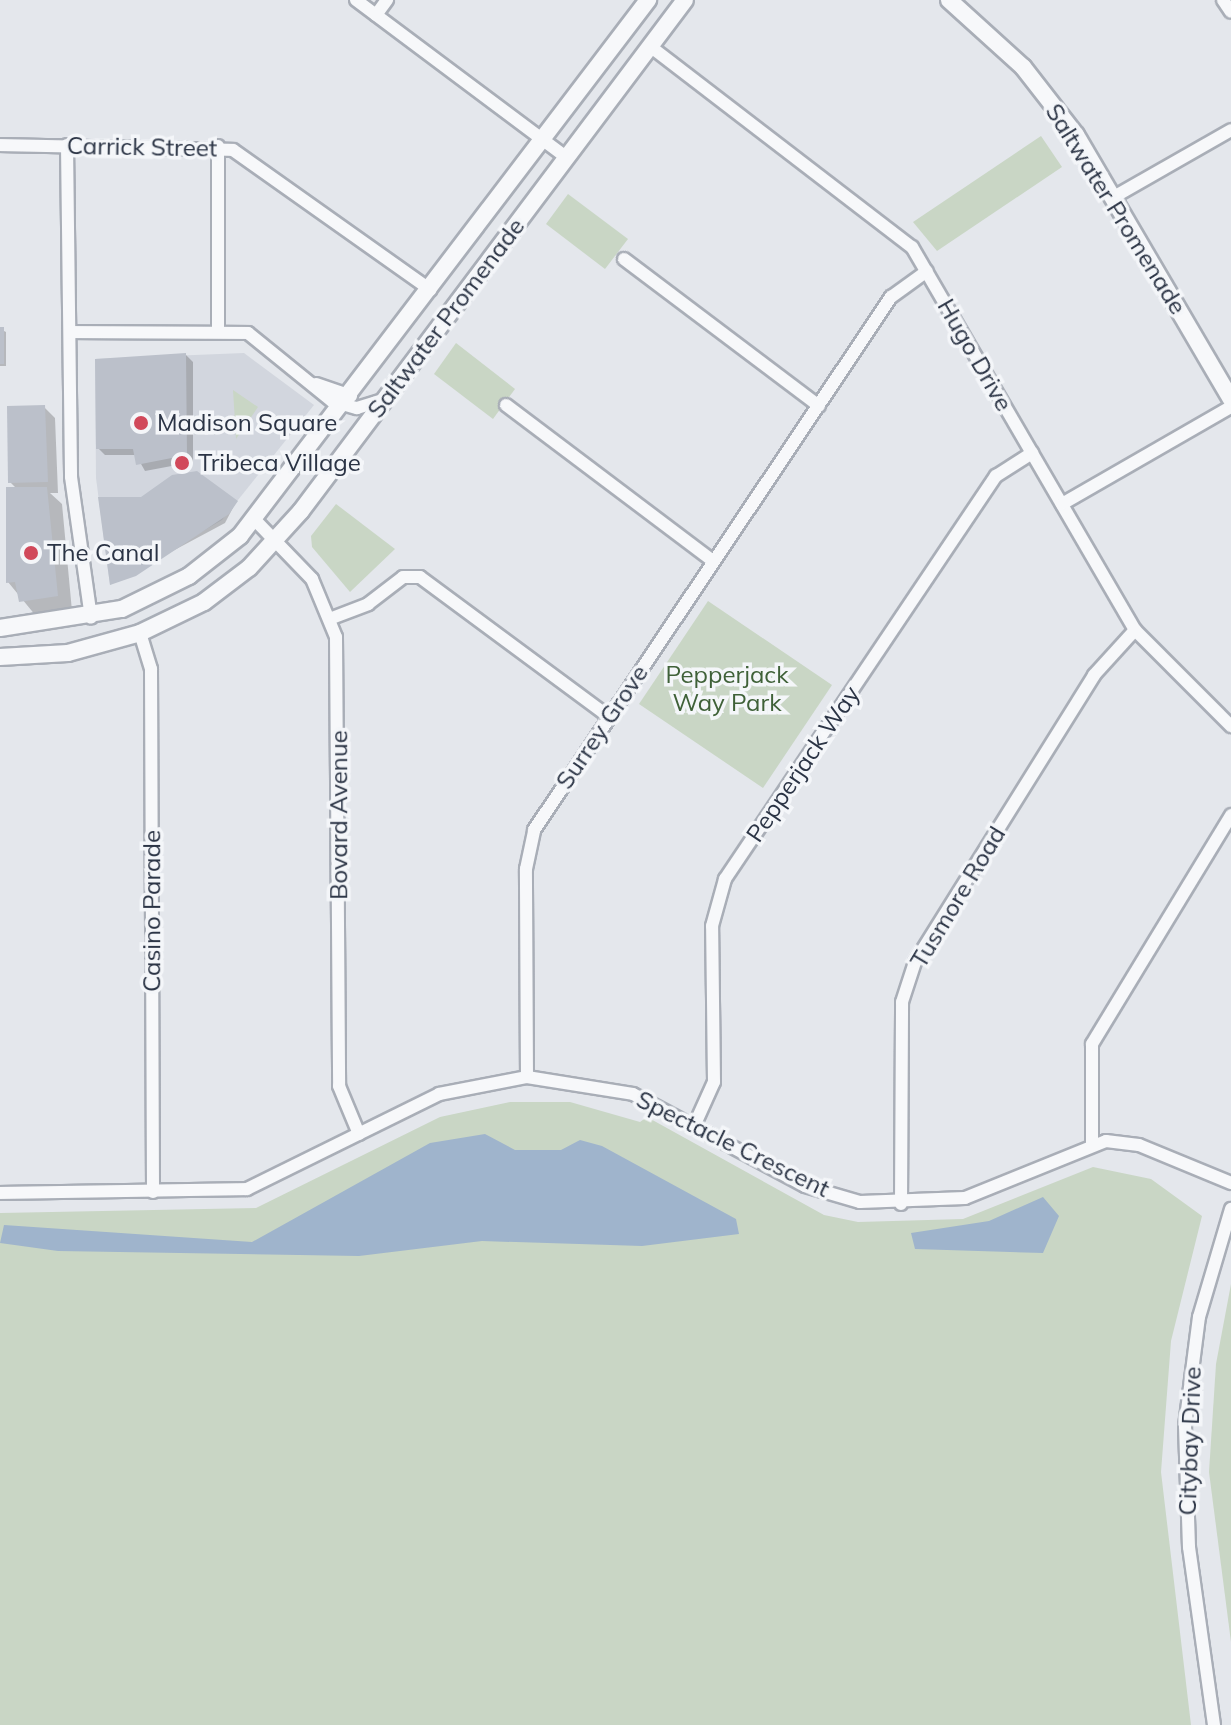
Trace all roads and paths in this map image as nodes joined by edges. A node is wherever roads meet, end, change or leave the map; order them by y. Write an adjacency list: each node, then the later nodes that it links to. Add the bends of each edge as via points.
1 (356, 0): 6 (street)
2 (387, 0): 6 (street)
3 (648, 0): 9 (street, Saltwater Promenade)
4 (685, 0): 7 (street, Saltwater Promenade)
5 (949, 0): 14 (street, Saltwater Promenade, via 1047,96)
6 (376, 15): 9 (street)
7 (651, 47): 13 (street, Saltwater Promenade); 16 (street, Hugo Drive, via 881,219)
8 (1231, 130): 14 (street)
9 (542, 140): 13 (street); 17 (street, Saltwater Promenade)
10 (0, 145): 11 (street, Carrick Street)
11 (67, 145): 12 (street, Carrick Street); 19 (street)
12 (218, 146): 17 (street, Carrick Street, via 268,168); 18 (street)
13 (567, 158): 20 (street, Saltwater Promenade)
14 (1112, 198): 21 (street, Saltwater Promenade)
15 (624, 259): 24 (street)
16 (927, 271): 24 (street, Surrey Grove, via 891,297); 26 (street, Hugo Drive)
17 (431, 290): 22 (street, Saltwater Promenade)
18 (218, 330): 19 (street); 22 (street, via 259,338 316,384)
19 (70, 332): 31 (street, via 71,477)
20 (387, 398): 22 (street); 29 (street, Saltwater Promenade)
21 (1231, 399)
22 (347, 401): 28 (street, Saltwater Promenade)
23 (506, 405): 30 (street)
24 (819, 406): 30 (street, Surrey Grove)
25 (1231, 407): 27 (street)
26 (1032, 453): 27 (street, Hugo Drive); 41 (street, Pepperjack Way, via 996,476 725,879 712,926 714,1082)
27 (1062, 504): 34 (street, Hugo Drive)
28 (255, 520): 29 (street, Bovard Avenue); 31 (street, Saltwater Promenade, via 189,576)
29 (277, 540): 32 (street, Bovard Avenue, via 312,579); 35 (street, Saltwater Promenade, via 204,602)
30 (713, 561): 37 (street, Surrey Grove)
31 (91, 618): 33 (street, Saltwater Promenade)
32 (332, 618): 37 (street, via 368,604 403,577 420,577); 42 (street, Bovard Avenue, via 339,668 339,1086)
33 (0, 628)
34 (1135, 630): 38 (street, Hugo Drive); 47 (street, Tusmore Road, via 1094,675 915,962 902,1002)
35 (140, 633): 36 (street, Saltwater Promenade, via 68,653); 45 (street, Casino Parade, via 151,669)
36 (0, 657)
37 (609, 717): 40 (street, Surrey Grove, via 530,841)
38 (1231, 726)
39 (1231, 815): 43 (street, via 1092,1044)
40 (527, 1077): 41 (street, Spectacle Crescent, via 621,1090); 42 (street, Spectacle Crescent, via 439,1094)
41 (695, 1124): 47 (street, Spectacle Crescent, via 805,1186)
42 (359, 1134): 45 (street, Spectacle Crescent, via 260,1186)
43 (1092, 1144): 44 (street, Spectacle Crescent, via 1139,1145); 47 (street, Spectacle Crescent, via 982,1192)
44 (1231, 1183)
45 (153, 1192): 46 (street, Spectacle Crescent)
46 (0, 1193)
47 (901, 1204)
48 (1231, 1209): 49 (street, Citybay Drive, via 1199,1317 1185,1426 1189,1547)
49 (1214, 1725)

